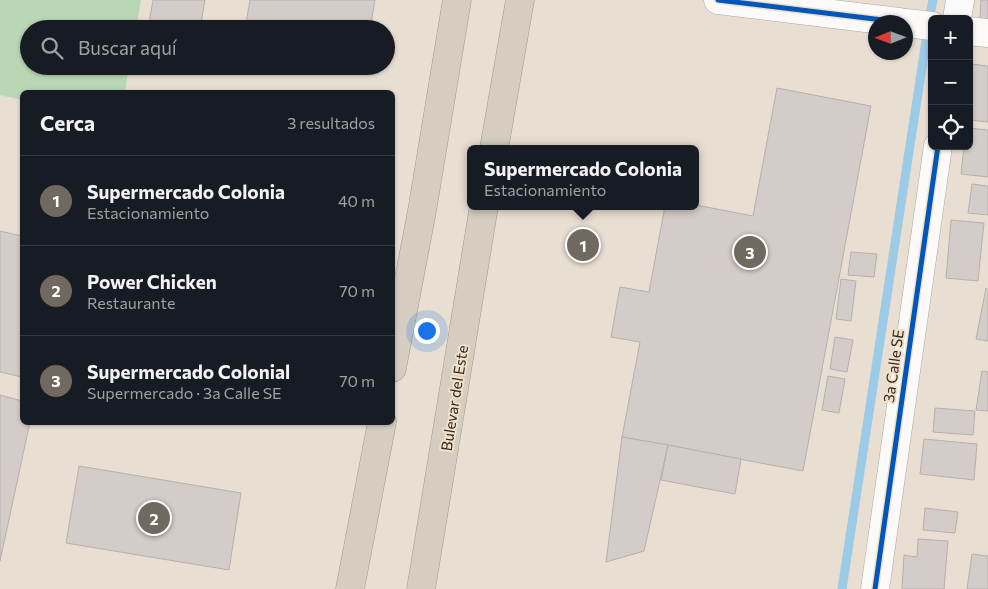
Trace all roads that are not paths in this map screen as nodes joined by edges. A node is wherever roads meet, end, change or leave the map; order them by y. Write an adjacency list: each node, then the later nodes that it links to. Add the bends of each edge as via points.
1 (457, 0): 14 (highway)
2 (520, 0): 11 (highway)
3 (718, 0): 6 (street)
4 (960, 0): 5 (street)
5 (958, 15)
6 (868, 18)
7 (913, 24): 8 (street)
8 (928, 26)
9 (973, 31): 10 (street)
10 (988, 33)
11 (495, 145)
12 (937, 150): 18 (street, 3a Calle SE)
13 (483, 210): 17 (highway, Bulevar del Este)
14 (395, 352)
15 (381, 425): 16 (highway)
16 (350, 589)
17 (420, 589)
18 (875, 589)

